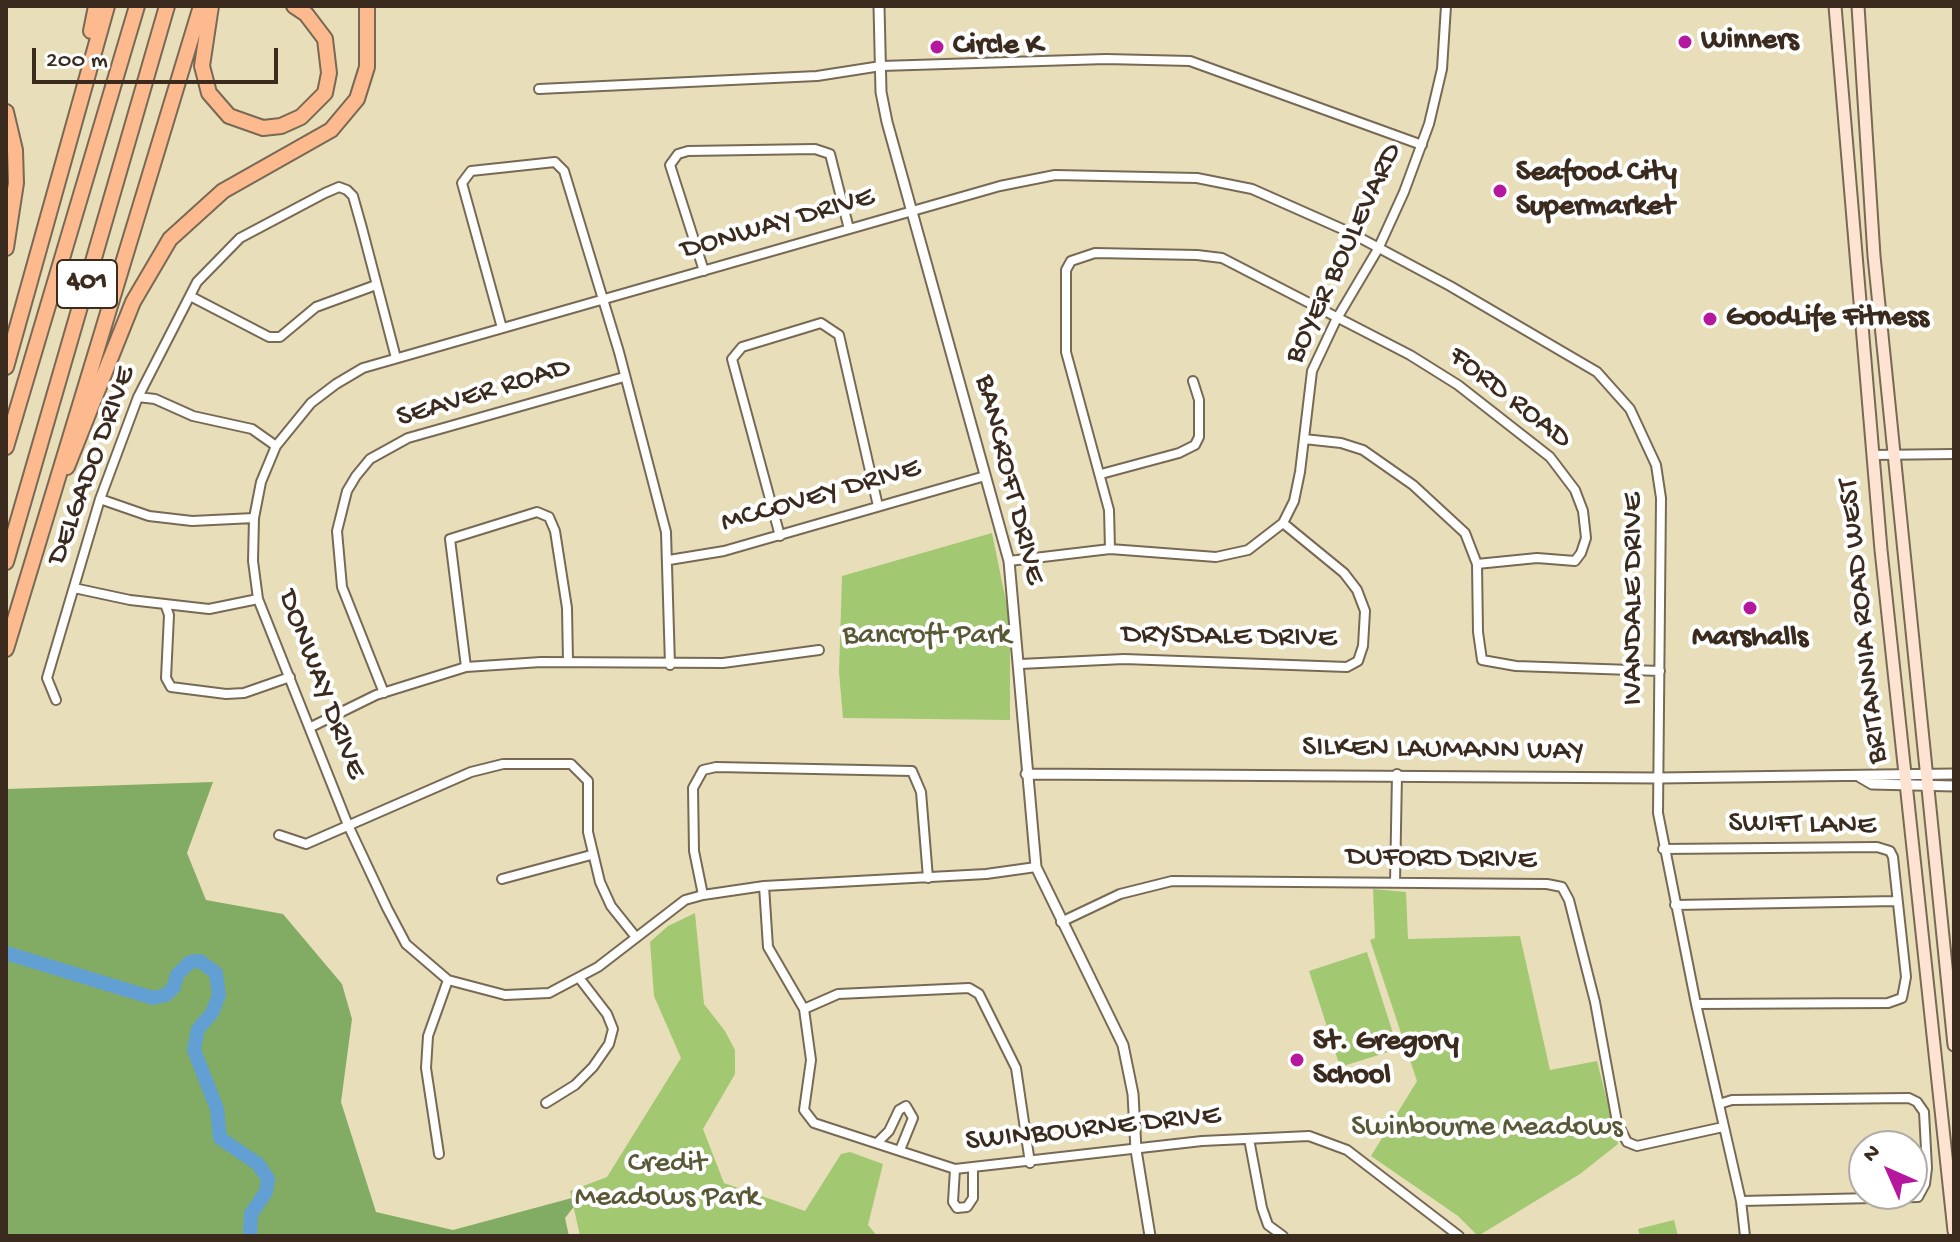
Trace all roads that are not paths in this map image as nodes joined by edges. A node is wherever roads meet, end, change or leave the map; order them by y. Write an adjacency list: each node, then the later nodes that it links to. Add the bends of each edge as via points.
1 (96, 6): 13 (highway)
2 (107, 6): 13 (highway, 401)
3 (137, 6): 35 (highway, 401)
4 (167, 6): 50 (highway, 401)
5 (201, 6): 41 (highway, 401)
6 (211, 6): 7 (highway, via 202,48 209,93 229,116 263,128 301,117 325,93 330,63 325,39)
7 (294, 6)
8 (367, 6): 41 (highway, via 367,67 357,99 331,130 223,191 170,239 133,302 73,457)
9 (1446, 6): 17 (street, BOYER BOULEVARD, via 1442,69)
10 (1835, 6): 38 (main road, BRITANNIA ROAD WEST)
11 (1858, 6): 36 (main road, BRITANNIA ROAD WEST, via 1874,256)
12 (881, 7): 14 (street, BANCROFT DRIVE)
13 (93, 52): 29 (highway, 401)
14 (881, 66): 15 (street, via 817,76); 17 (street, via 1190,61); 18 (street, BANCROFT DRIVE, via 887,122)
15 (539, 89)
16 (6, 112): 20 (highway, via 16,183)
17 (1422, 145): 21 (street, BOYER BOULEVARD)
18 (913, 210): 19 (street, DONWAY DRIVE); 21 (street, IVANDALE DRIVE, via 1055,175 1197,178 1275,197); 40 (street, BANCROFT DRIVE)
19 (849, 229): 22 (street, DONWAY DRIVE); 22 (street, via 830,154 815,149 688,151 670,165)
20 (6, 248)
21 (1378, 249): 26 (street, BOYER BOULEVARD); 61 (street, IVANDALE DRIVE, via 1582,361 1630,409 1650,448 1660,488)
22 (704, 271): 25 (street, DONWAY DRIVE)
23 (376, 285): 24 (street, via 316,307 280,337 269,337); 24 (street, DELGADO DRIVE, via 353,196 339,187 240,238); 28 (street)
24 (190, 296): 32 (street, DELGADO DRIVE)
25 (603, 302): 27 (street, DONWAY DRIVE); 27 (street, via 564,171 555,162 471,171 462,183); 30 (street)
26 (1336, 320): 33 (street, BOYER BOULEVARD, via 1312,371); 39 (street, via 1222,258 1095,253 1071,261 1066,270 1066,352); 51 (street, FORD ROAD, via 1458,385 1550,457 1575,490 1586,538 1575,561 1537,558)
27 (502, 328): 28 (street, DONWAY DRIVE)
28 (396, 358): 34 (street, DONWAY DRIVE, via 336,384 296,418)
29 (6, 367)
30 (624, 377): 48 (street); 63 (street, SEAVER ROAD, via 408,438 370,459 356,476 337,531 342,587)
31 (1193, 381): 39 (street, via 1199,400 1195,445)
32 (138, 397): 34 (street, via 252,429); 42 (street, DELGADO DRIVE)
33 (1304, 439): 45 (street, BOYER BOULEVARD, via 1294,501); 51 (street, via 1341,443 1386,464 1465,533)
34 (276, 446): 44 (street, DONWAY DRIVE)
35 (6, 447)
36 (1895, 454): 37 (street); 38 (street); 70 (main road, BRITANNIA ROAD WEST)
37 (1954, 454)
38 (1873, 455): 71 (main road, BRITANNIA ROAD WEST)
39 (1101, 474): 47 (street)
40 (985, 476): 43 (street, MCCOVEY DRIVE); 49 (street, BANCROFT DRIVE)
41 (51, 495): 55 (highway, 401)
42 (100, 499): 44 (street, via 149,516 192,521); 52 (street, DELGADO DRIVE)
43 (878, 506): 46 (street, MCCOVEY DRIVE); 46 (street, via 839,335 821,323 755,343 742,347 732,359)
44 (254, 518): 53 (street, DONWAY DRIVE)
45 (1283, 523): 47 (street, via 1248,550 1216,557); 58 (street, DRYSDALE DRIVE, via 1357,590 1365,611 1363,646 1358,661 1347,667 1124,659)
46 (780, 536): 48 (street, MCCOVEY DRIVE)
47 (1110, 549): 49 (street)
48 (669, 560): 59 (street)
49 (1009, 561): 58 (street, BANCROFT DRIVE)
50 (6, 562)
51 (1477, 564): 61 (street, via 1482,660)
52 (74, 588): 54 (street); 64 (street, DELGADO DRIVE, via 47,678)
53 (258, 599): 54 (street, via 209,609); 62 (street, DONWAY DRIVE)
54 (165, 604): 62 (street, via 166,678 171,687 244,693)
55 (6, 649)
56 (819, 650): 59 (street)
57 (568, 662): 59 (street); 60 (street); 60 (street, via 567,608 555,531 549,517 537,512 450,539)
58 (1020, 664): 66 (street, BANCROFT DRIVE)
59 (670, 665)
60 (466, 667): 63 (street)
61 (1660, 671): 69 (street, IVANDALE DRIVE)
62 (290, 677): 65 (street, DONWAY DRIVE)
63 (384, 693): 65 (street)
64 (56, 700)
65 (311, 727): 73 (street, DONWAY DRIVE)
66 (1026, 774): 67 (street, SILKEN LAUMANN WAY); 77 (street, BANCROFT DRIVE)
67 (1397, 774): 69 (street, SILKEN LAUMANN WAY); 80 (street)
68 (1954, 774): 70 (street)
69 (1659, 778): 71 (street, SILKEN LAUMANN WAY, via 1860,777 1872,784); 75 (street, IVANDALE DRIVE)
70 (1927, 779): 71 (street, SILKEN LAUMANN WAY); 72 (street); 91 (main road, BRITANNIA ROAD WEST)
71 (1905, 780): 104 (main road, BRITANNIA ROAD WEST)
72 (1954, 786)
73 (348, 825): 74 (street, via 306,844); 76 (street, via 471,772 503,764 571,764 588,781); 88 (street, DONWAY DRIVE, via 406,944)
74 (279, 835)
75 (1663, 849): 83 (street, SWIFT LANE, via 1877,847 1893,857); 84 (street, IVANDALE DRIVE)
76 (591, 855): 79 (street); 86 (street, via 611,906)
77 (1036, 867): 78 (street, DONWAY DRIVE); 85 (street, BANCROFT DRIVE)
78 (928, 878): 81 (street, DONWAY DRIVE); 82 (street, via 921,792 912,771 716,767 703,770 693,788 694,851)
79 (502, 879)
80 (1395, 883): 85 (street, DUFORD DRIVE, via 1172,881 1120,894); 94 (street, DUFORD DRIVE, via 1562,887 1595,1002 1617,1122 1627,1142 1637,1146)
81 (764, 886): 82 (street, DONWAY DRIVE); 90 (street, SWINBOURNE DRIVE, via 768,947)
82 (703, 895): 86 (street, DONWAY DRIVE, via 685,900)
83 (1897, 901): 84 (street); 89 (street, via 1906,977 1902,998 1888,1003)
84 (1675, 905): 89 (street, IVANDALE DRIVE)
85 (1061, 922): 98 (street, BANCROFT DRIVE, via 1123,1045)
86 (635, 936): 87 (street, DONWAY DRIVE)
87 (580, 979): 88 (street, DONWAY DRIVE, via 549,993 505,995); 92 (street, via 607,1014 613,1029 609,1044 575,1085)
88 (448, 980): 99 (street, via 428,1036 426,1068)
89 (1696, 1004): 93 (street, IVANDALE DRIVE)
90 (804, 1009): 96 (street, SWINBOURNE DRIVE, via 811,1060 804,1110 814,1123); 100 (street, via 838,994 866,991 969,988 979,994 1016,1068)
91 (1954, 1045)
92 (546, 1103)
93 (1719, 1104): 94 (street, IVANDALE DRIVE); 103 (street, via 1909,1098 1924,1112 1927,1168 1918,1197)
94 (1723, 1127): 103 (street, IVANDALE DRIVE)
95 (1249, 1139): 98 (street, SWINBOURNE DRIVE); 106 (street, via 1262,1208 1268,1225); 107 (street, SWINBOURNE DRIVE, via 1309,1136 1347,1150)
96 (877, 1143): 97 (street, SWINBOURNE DRIVE); 97 (street, via 906,1106 913,1118)
97 (900, 1150): 102 (street, SWINBOURNE DRIVE)
98 (1136, 1150): 100 (street, SWINBOURNE DRIVE); 105 (street, BANCROFT DRIVE)
99 (439, 1154)
100 (1030, 1163): 101 (street, SWINBOURNE DRIVE)
101 (973, 1168): 102 (street, SWINBOURNE DRIVE); 102 (street, via 973,1198 967,1207 957,1208)
102 (955, 1169)
103 (1741, 1201): 108 (street, IVANDALE DRIVE)
104 (1954, 1231)
105 (1150, 1236)
106 (1283, 1236)
107 (1459, 1236)
108 (1745, 1236)

